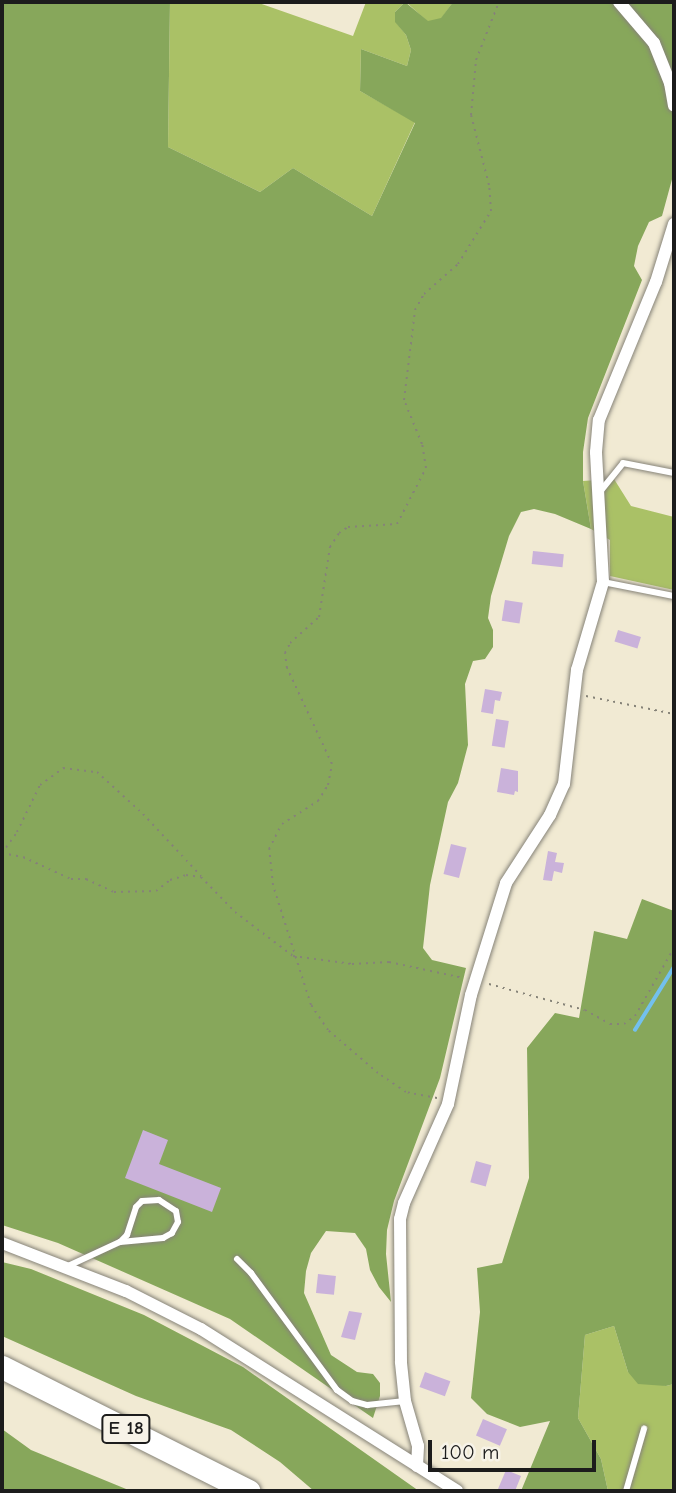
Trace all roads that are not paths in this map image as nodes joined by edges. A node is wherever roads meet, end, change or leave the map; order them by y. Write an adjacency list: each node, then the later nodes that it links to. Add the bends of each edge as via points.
1 (619, 2): 2 (street, via 654,43)
2 (674, 106)
3 (674, 224): 5 (street, via 659,273 602,410 596,452)
4 (674, 473): 5 (lane, via 623,463)
5 (598, 494): 6 (street)
6 (603, 582): 7 (lane); 14 (street, via 577,670 565,784 506,883 475,980 449,1100 404,1203 399,1227)
7 (674, 596)
8 (120, 1242): 8 (lane, via 142,1201 159,1200 176,1211 178,1222 163,1238); 11 (lane)
9 (2, 1243): 11 (street)
10 (237, 1259): 14 (lane, via 337,1390 367,1405)
11 (68, 1266): 16 (street, via 201,1329)
12 (2, 1367): 18 (highway, E 18)
13 (2, 1378): 17 (highway, E 18)
14 (405, 1401): 16 (street, via 418,1446)
15 (644, 1429): 20 (lane)
16 (417, 1466): 19 (street)
17 (217, 1491)
18 (249, 1491)
19 (457, 1491)
20 (626, 1491)

